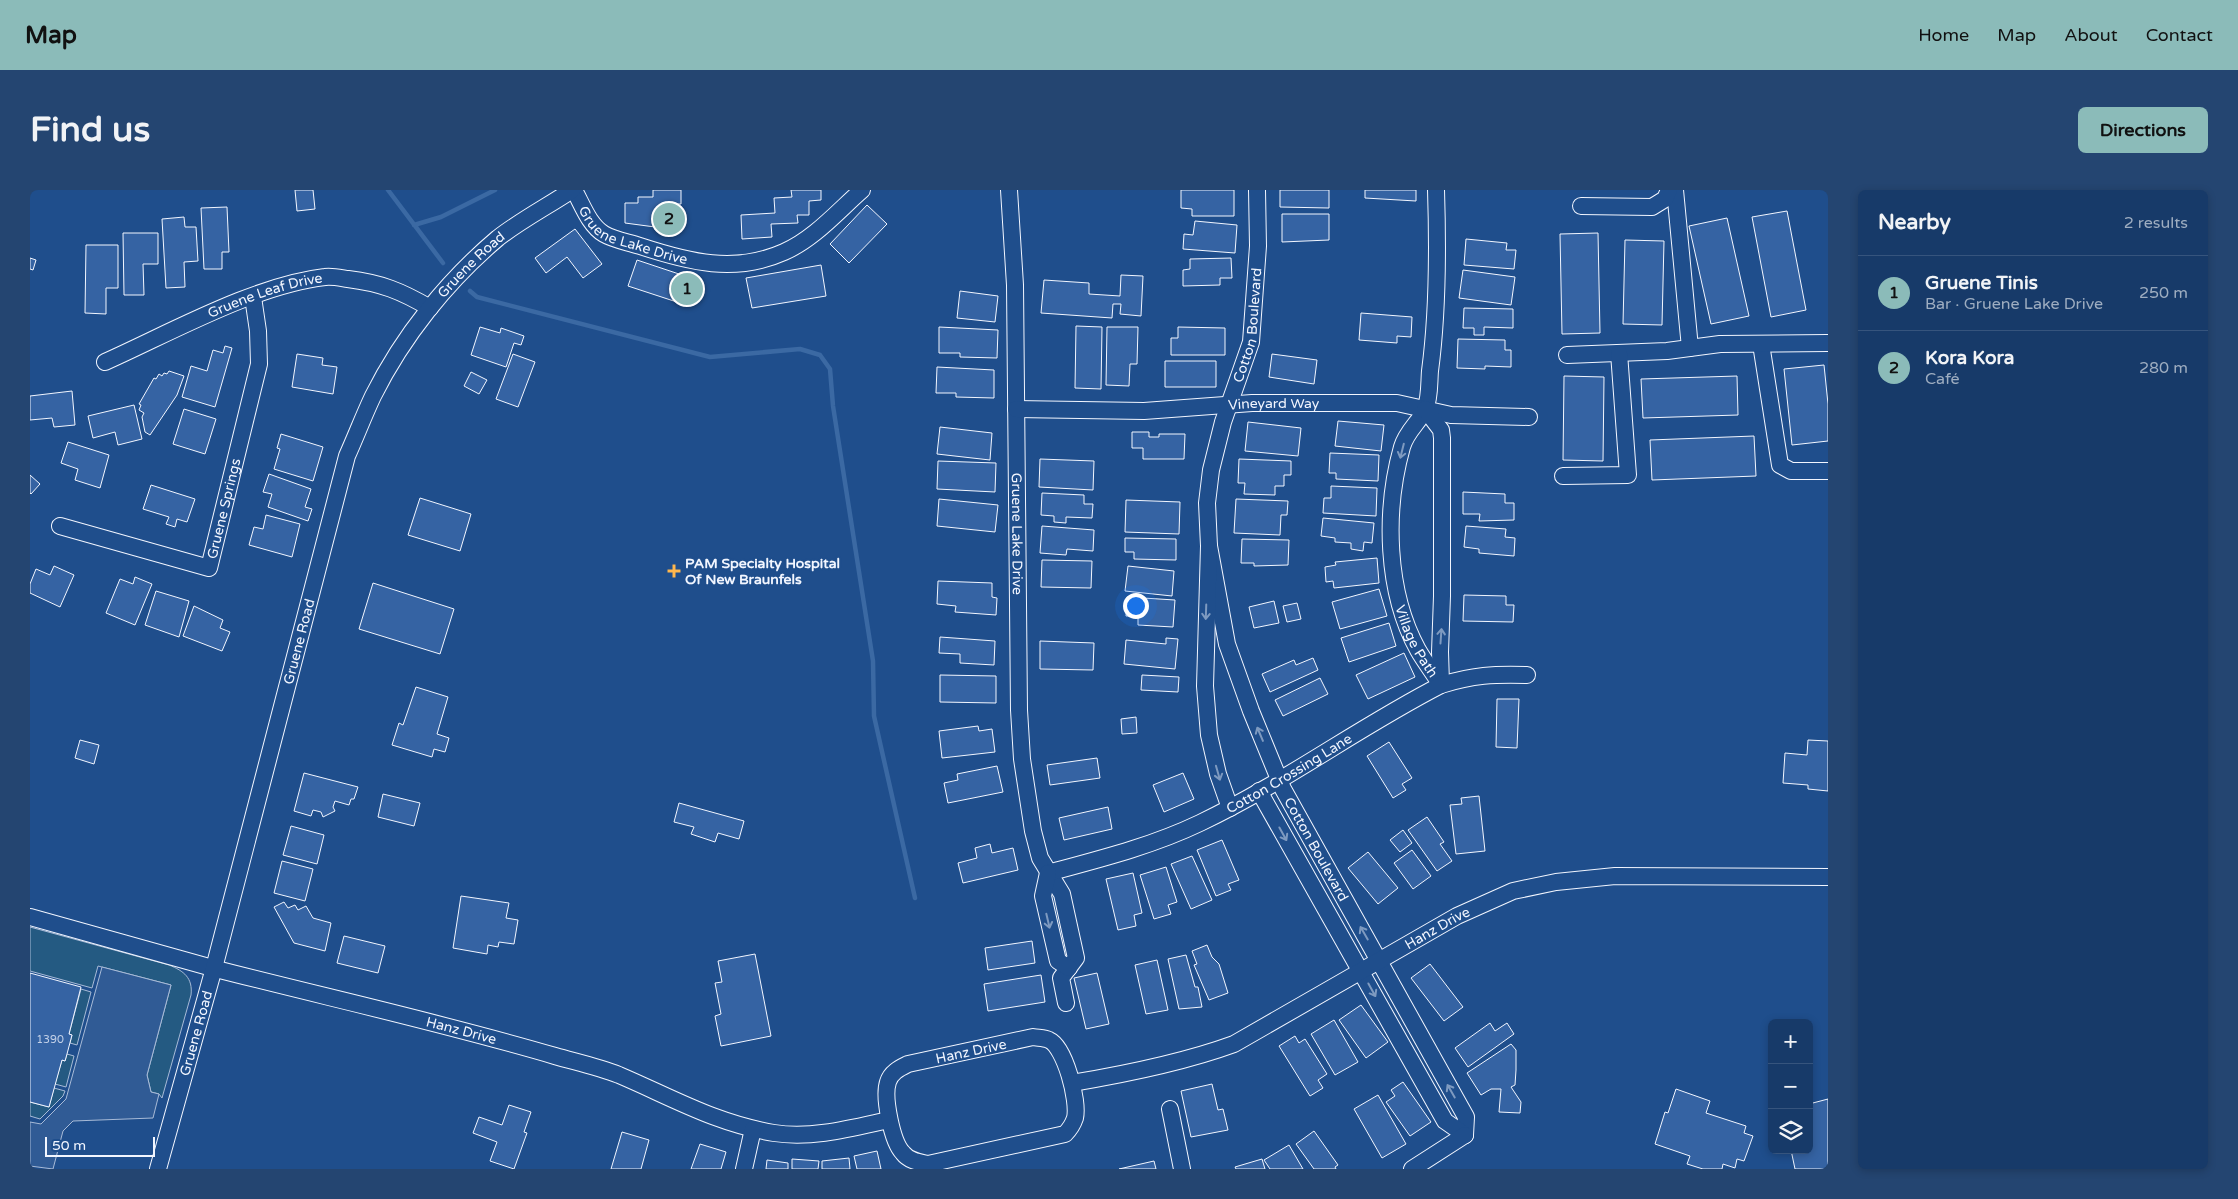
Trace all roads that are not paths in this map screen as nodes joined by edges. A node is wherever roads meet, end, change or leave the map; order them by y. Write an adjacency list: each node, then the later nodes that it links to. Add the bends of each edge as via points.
1 (573, 190): 2 (street, Gruene Lake Drive, via 591,222 603,234 712,265 757,263 786,251 812,235); 10 (street, Gruene Road, via 500,237)
2 (862, 190)
3 (1010, 190): 18 (street, Gruene Lake Drive)
4 (1257, 190): 17 (street, Cotton Boulevard, via 1258,254 1251,342)
5 (1436, 190): 19 (street, via 1438,281)
6 (1669, 190): 8 (street, via 1665,198 1652,207)
7 (1675, 190): 13 (street)
8 (1581, 206)
9 (253, 297): 10 (street, Gruene Leaf Drive, via 278,287 327,276 374,282 407,294); 16 (street, Gruene Leaf Drive); 23 (street, Gruene Springs, via 259,364 208,568)
10 (430, 308): 34 (street, Gruene Road, via 412,331 373,396 347,456)
11 (1761, 344): 12 (street); 13 (street); 21 (street, via 1780,465 1791,471)
12 (1828, 344)
13 (1690, 348): 14 (street)
14 (1619, 353): 15 (street); 22 (street, via 1628,475)
15 (1567, 355)
16 (105, 362)
17 (1229, 405): 18 (street, Vineyard Way, via 1144,412); 19 (street, Vineyard Way, via 1396,404); 24 (street, Cotton Boulevard, via 1211,470 1207,503)
18 (1016, 409): 30 (street, Gruene Lake Drive, via 1022,759 1033,831)
19 (1425, 409): 20 (street, Vineyard Way, via 1452,415); 26 (street, Village Path, one-way to 19, via 1442,438 1441,430); 26 (street, Village Path, one-way to 26, via 1410,428 1402,446 1392,516 1391,562 1400,603 1418,650)
20 (1529, 416)
21 (1828, 472)
22 (1563, 476)
23 (60, 526)
24 (1209, 546): 27 (street, Cotton Boulevard, one-way to 24, via 1227,644); 29 (street, Cotton Boulevard, one-way to 29, via 1205,686 1209,735)
25 (1527, 675): 26 (street, Cotton Crossing Lane, via 1475,676)
26 (1442, 685): 27 (street, Cotton Crossing Lane)
27 (1280, 779): 28 (street, Cotton Crossing Lane); 33 (street, Cotton Boulevard, one-way to 27, via 1287,797)
28 (1260, 791): 29 (street, Cotton Crossing Lane); 35 (street, Cotton Boulevard, one-way to 35)
29 (1230, 808): 30 (street, Cotton Crossing Lane, via 1168,837)
30 (1048, 873): 36 (street, via 1043,896 1058,961 1069,968 1061,978)
31 (1828, 877): 33 (street, Hanz Drive, via 1615,876 1541,884 1485,902)
32 (30, 917): 34 (street, Hanz Drive)
33 (1380, 960): 35 (street, Hanz Drive); 41 (street, Cotton Boulevard, one-way to 33, via 1466,1117)
34 (214, 968): 40 (street, Hanz Drive, via 510,1042 618,1074 698,1112); 42 (street, Gruene Road)
35 (1362, 970): 37 (street, Hanz Drive, via 1234,1044 1118,1075); 41 (street, Cotton Boulevard, one-way to 41, via 1446,1122)
36 (1066, 1003)
37 (1072, 1083): 39 (street, Hanz Drive, via 1075,1117 1065,1134 928,1164 913,1161 902,1153); 39 (street, Hanz Drive, via 1061,1050 1048,1039 1034,1037 897,1069 888,1080)
38 (1170, 1109): 44 (street)
39 (890, 1120): 40 (street, Hanz Drive, via 841,1131 797,1134)
40 (753, 1129): 43 (street)
41 (1465, 1135): 45 (street)
42 (158, 1169)
43 (744, 1169)
44 (1182, 1169)
45 (1412, 1169)

